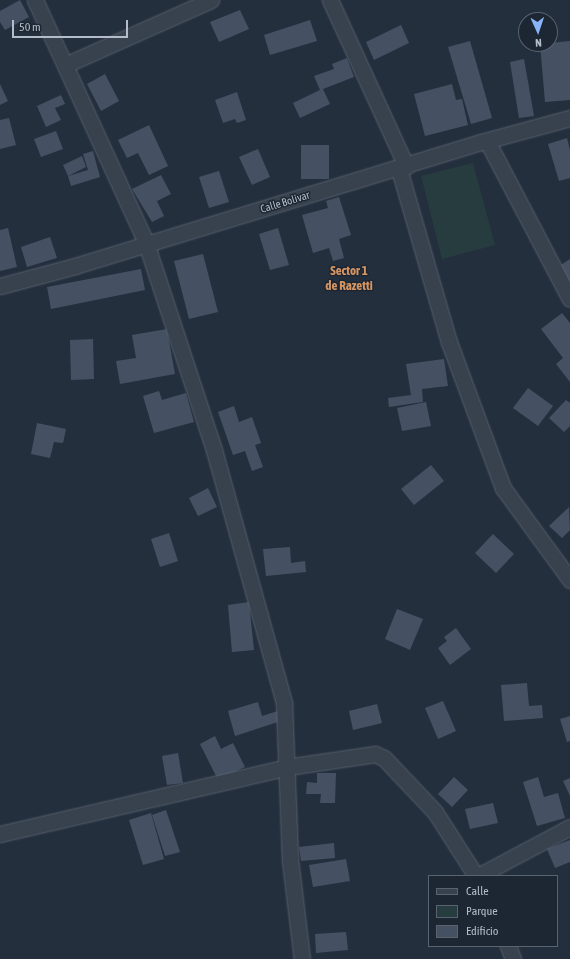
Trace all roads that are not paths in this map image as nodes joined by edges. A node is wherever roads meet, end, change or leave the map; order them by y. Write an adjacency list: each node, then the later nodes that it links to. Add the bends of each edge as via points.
1 (35, 0): 4 (street)
2 (212, 0): 4 (street)
3 (330, 0): 7 (street)
4 (65, 65): 8 (street)
5 (570, 118): 6 (street, Calle Bolivar)
6 (487, 141): 7 (street, Calle Bolivar); 10 (street)
7 (402, 167): 8 (street, Calle Bolivar); 11 (street, via 449,342 503,488)
8 (146, 243): 9 (street, Calle Bolivar, via 75,266); 12 (street, via 214,450 284,703)
9 (0, 286)
10 (570, 299)
11 (570, 580)
12 (287, 767): 14 (street); 15 (street, via 364,754 384,758 435,812); 18 (street, via 290,860)
13 (570, 827): 16 (street)
14 (0, 834)
15 (476, 875)
16 (479, 875)
17 (508, 947): 19 (street)
18 (302, 959)
19 (513, 959)

